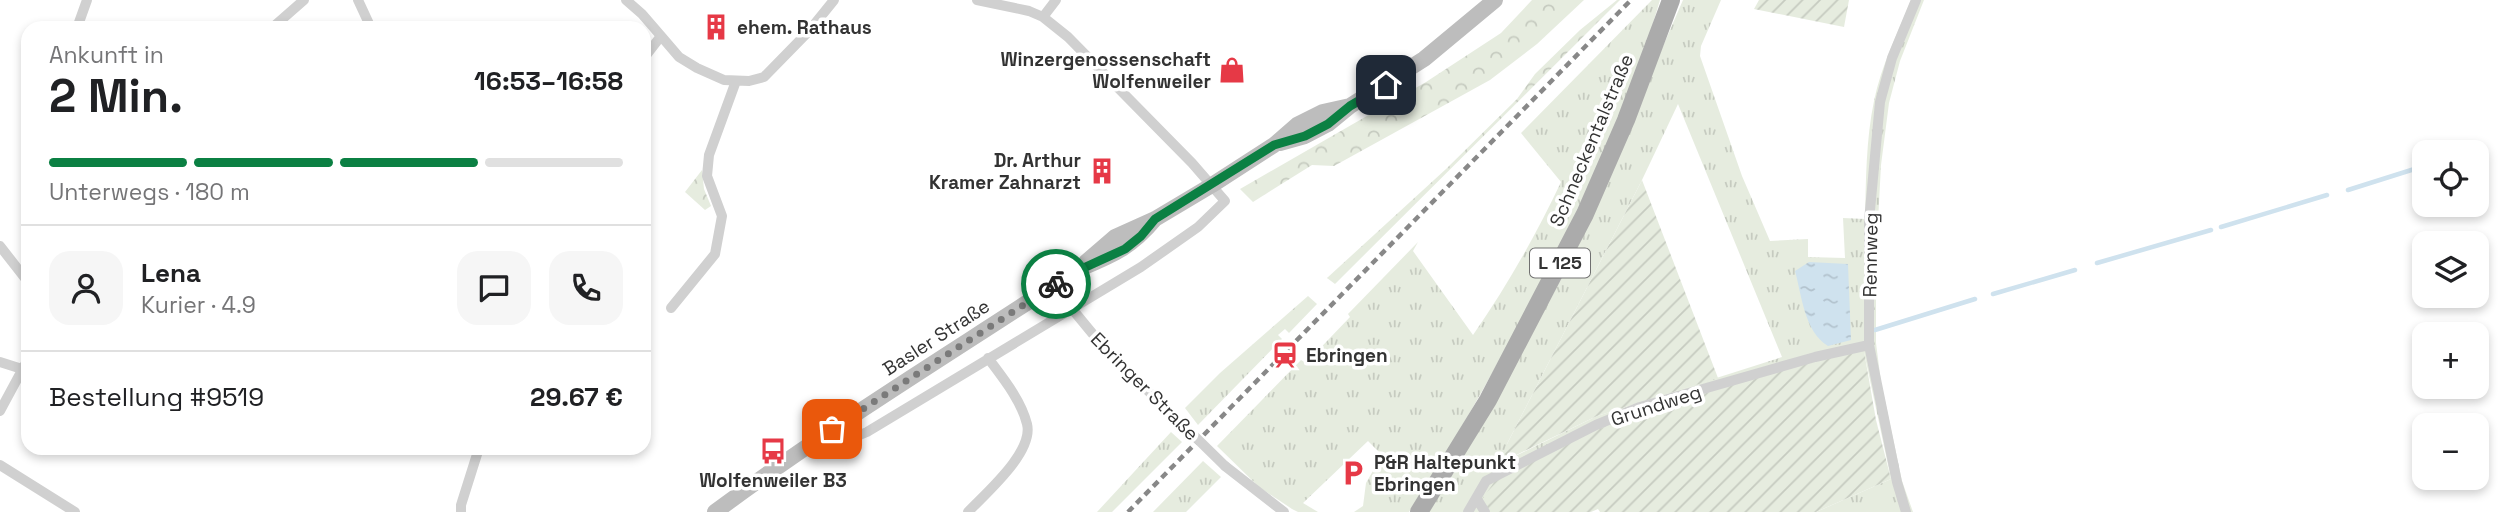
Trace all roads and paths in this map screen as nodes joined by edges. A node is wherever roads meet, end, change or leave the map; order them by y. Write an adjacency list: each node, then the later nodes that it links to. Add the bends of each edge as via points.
1 (87, 0): 12 (street)
2 (304, 0): 13 (street)
3 (358, 0): 14 (street)
4 (626, 0): 15 (street)
5 (834, 0): 19 (street, via 764,78)
6 (977, 0): 11 (street)
7 (1056, 0): 11 (street)
8 (1494, 0): 20 (main road, Basler Straße, via 1424,59 1350,106 1297,125)
9 (1671, 0): 40 (main road, Schneckentalstraße / L 125, via 1585,214 1488,400)
10 (1916, 0): 25 (street, Rennweg, via 1880,102 1869,221)
11 (1043, 18): 20 (street, via 1094,61)
12 (80, 21)
13 (280, 21)
14 (368, 21)
15 (648, 21)
16 (651, 24): 17 (street)
17 (661, 36): 18 (street); 19 (street, via 679,57 697,68)
18 (651, 49)
19 (736, 81): 23 (street, via 706,176 722,216 715,254)
20 (1212, 185): 24 (street, via 1225,201 1198,227); 31 (main road, Basler Straße, via 1155,219 1125,249 1077,271)
21 (0, 246): 22 (street)
22 (21, 273)
23 (671, 308)
24 (1073, 310): 26 (street); 39 (street, Ebringer Straße, bridge, via 1106,350 1225,466)
25 (1870, 345): 34 (street, Grundweg, via 1805,359 1629,412 1486,481); 43 (street, Rennweg)
26 (988, 358): 31 (street, via 851,440 838,444); 38 (street, via 1008,385 1028,427 1021,453)
27 (0, 362): 28 (street)
28 (21, 364)
29 (21, 372): 30 (street)
30 (0, 411)
31 (816, 440): 37 (main road, Basler Straße)
32 (477, 455): 36 (street)
33 (0, 465): 35 (street)
34 (1477, 499): 41 (street, Grundweg); 42 (street)
35 (75, 512)
36 (461, 512)
37 (715, 512)
38 (968, 512)
39 (1284, 512)
40 (1419, 512)
41 (1468, 512)
42 (1485, 512)
43 (1906, 512)

